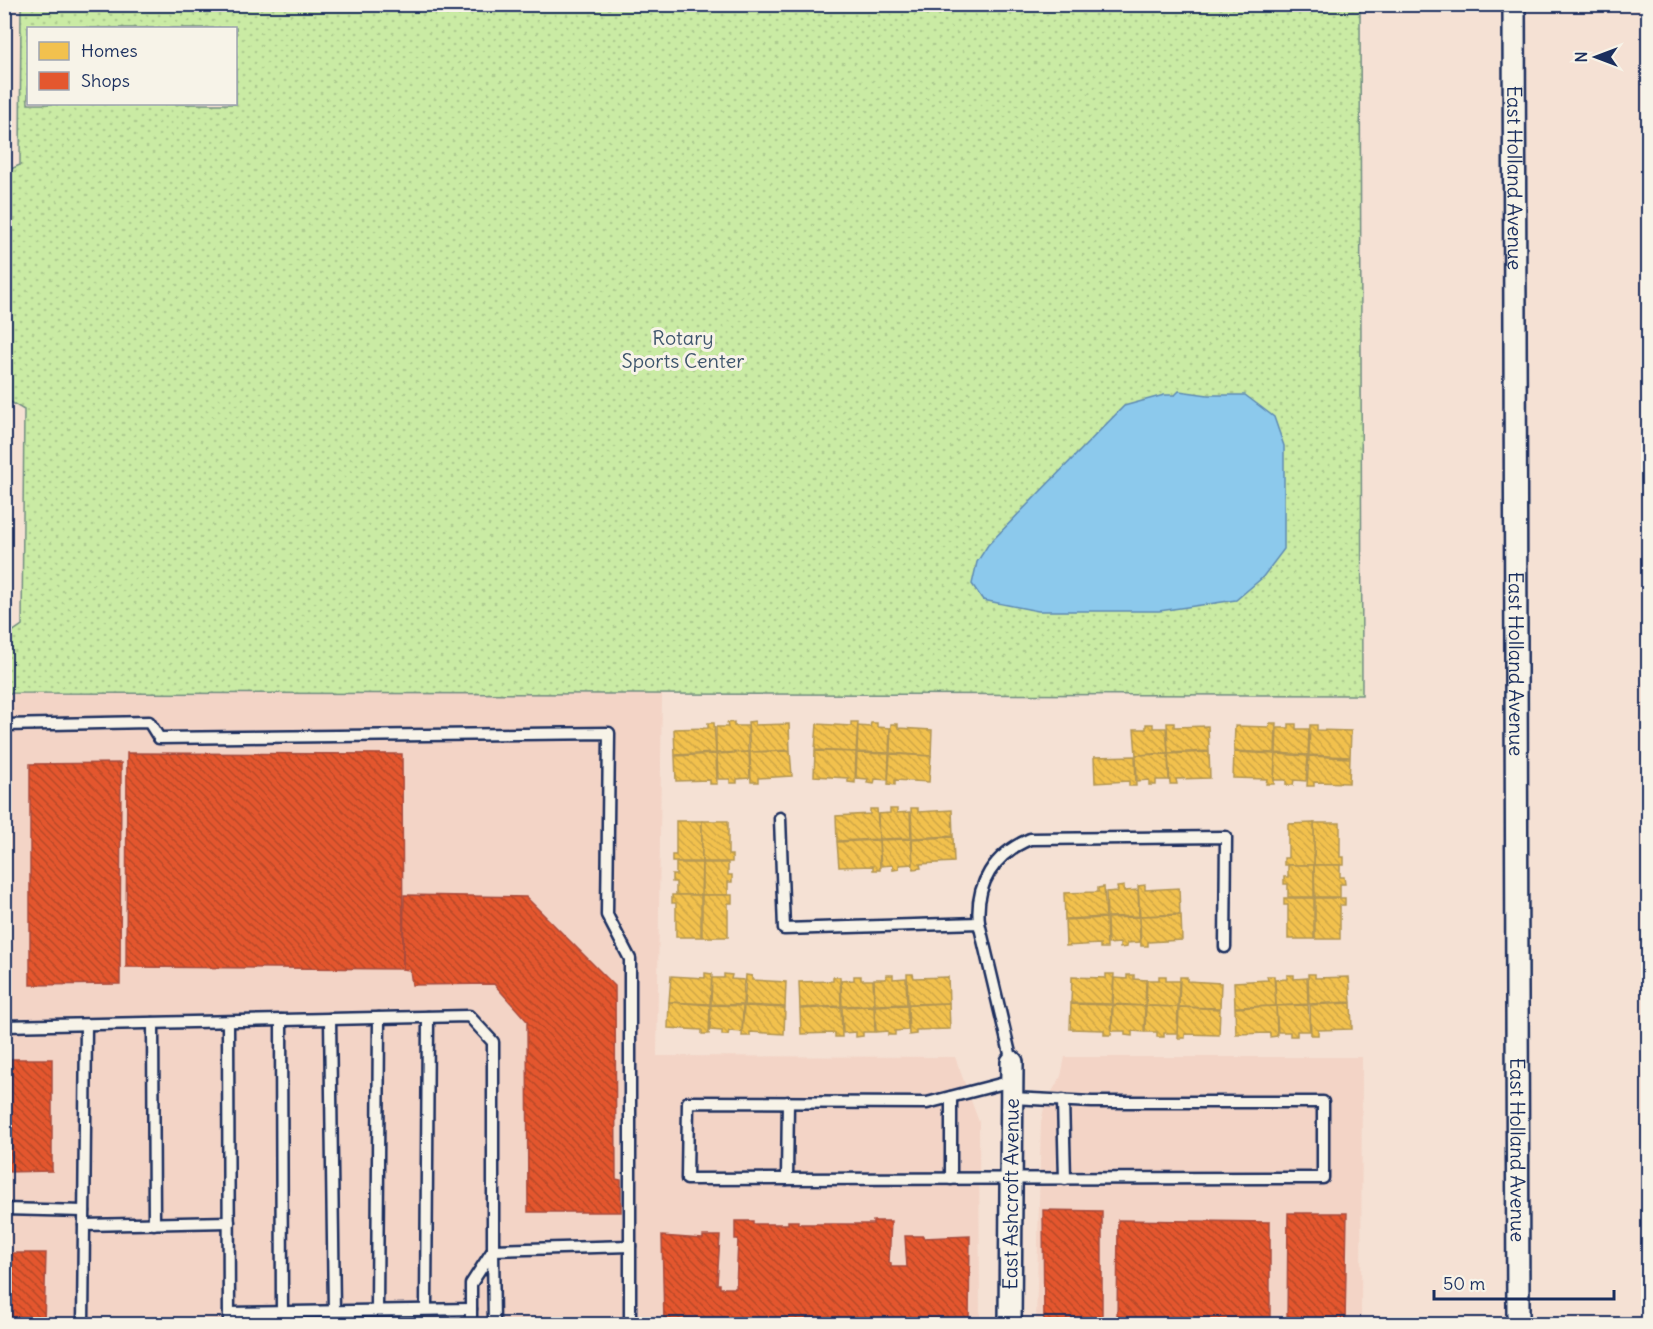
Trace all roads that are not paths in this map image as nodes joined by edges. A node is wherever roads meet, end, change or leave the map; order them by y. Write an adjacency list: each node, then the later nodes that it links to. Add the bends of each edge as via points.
1 (1514, 4): 41 (street, East Holland Avenue)
2 (4, 725): 27 (lane, via 149,722 159,738 609,733 607,915 630,958)
3 (780, 819): 4 (lane, via 784,929)
4 (979, 923): 5 (lane, via 980,889 991,868 1008,850 1030,839 1226,837); 14 (lane)
5 (1225, 947)
6 (428, 1017): 7 (lane); 28 (lane, via 469,1016 493,1042); 29 (lane)
7 (379, 1018): 8 (lane); 31 (lane)
8 (330, 1019): 9 (lane); 32 (lane)
9 (281, 1020): 10 (lane); 33 (lane)
10 (228, 1022): 11 (lane); 24 (lane)
11 (153, 1023): 12 (lane); 25 (lane)
12 (86, 1024): 13 (lane); 23 (lane)
13 (4, 1026)
14 (1012, 1080): 15 (lane); 16 (lane); 20 (street, East Ashcroft Avenue)
15 (951, 1097): 17 (lane, via 927,1103); 19 (lane)
16 (1064, 1101): 21 (lane); 21 (lane, via 1323,1102 1323,1178)
17 (788, 1102): 18 (lane); 18 (lane, via 688,1102 687,1179)
18 (787, 1179): 19 (lane)
19 (951, 1179): 20 (lane)
20 (1011, 1179): 21 (lane); 40 (street, East Ashcroft Avenue)
21 (1065, 1179)
22 (4, 1209): 23 (lane)
23 (84, 1211): 26 (lane)
24 (229, 1222): 25 (lane); 34 (lane)
25 (154, 1224): 26 (lane)
26 (84, 1225): 35 (lane)
27 (630, 1246): 28 (lane); 39 (lane)
28 (493, 1250): 30 (lane, via 471,1284); 38 (lane)
29 (426, 1309): 30 (lane); 31 (lane)
30 (471, 1309): 37 (lane)
31 (377, 1310): 32 (lane)
32 (334, 1311): 33 (lane)
33 (282, 1312): 34 (lane)
34 (229, 1313): 36 (lane)
35 (83, 1324)
36 (229, 1324)
37 (471, 1324)
38 (494, 1324)
39 (630, 1324)
40 (1010, 1324)
41 (1518, 1324)

